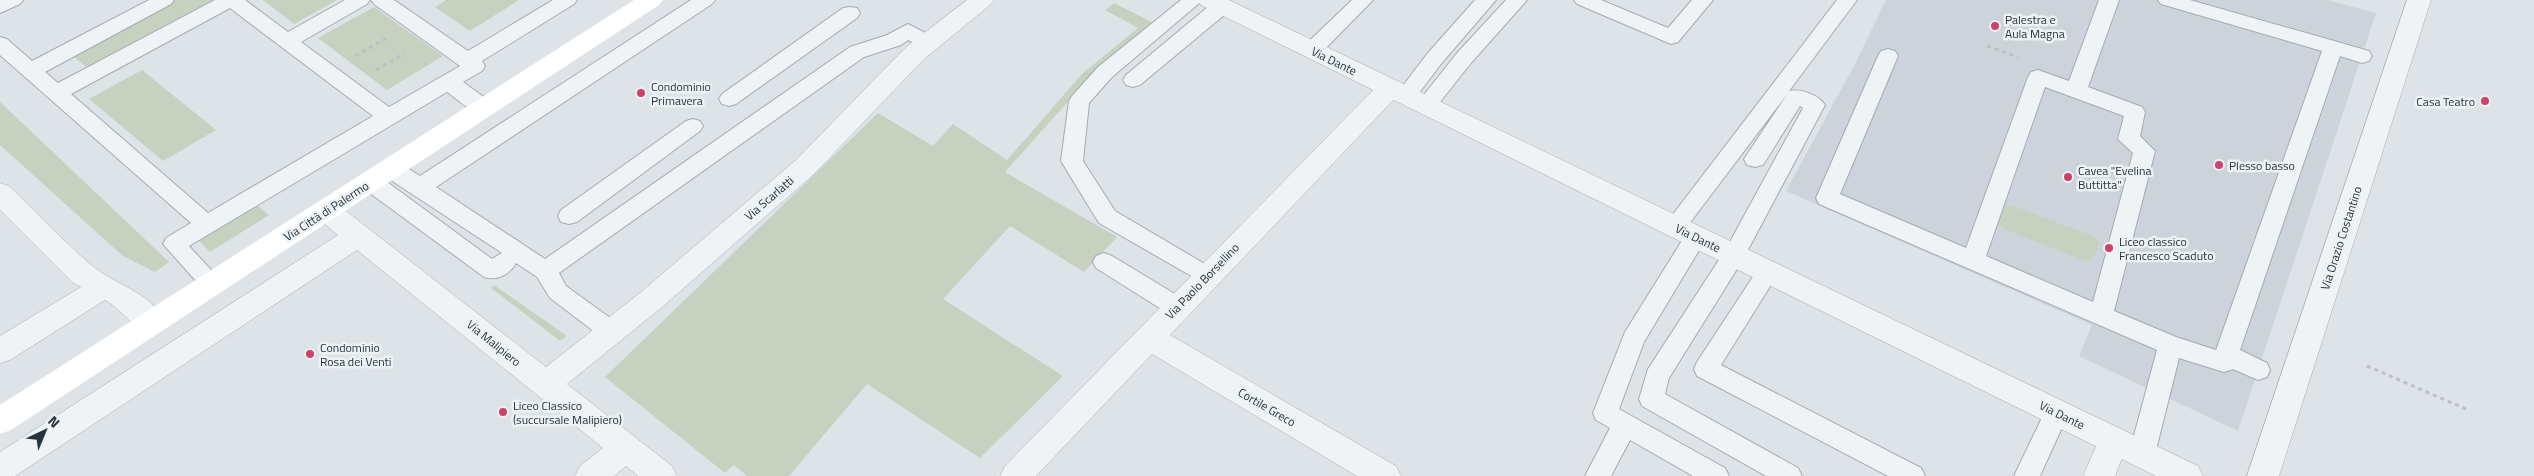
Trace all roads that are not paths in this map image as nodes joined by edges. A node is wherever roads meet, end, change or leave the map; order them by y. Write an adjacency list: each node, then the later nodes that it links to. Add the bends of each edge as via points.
1 (13, 0): 21 (lane)
2 (164, 0): 31 (lane)
3 (231, 0): 23 (lane); 35 (lane)
4 (360, 0): 23 (lane)
5 (381, 0): 30 (lane)
6 (567, 0): 30 (lane)
7 (651, 0): 38 (main road, Via Città di Palermo)
8 (705, 0): 43 (lane)
9 (982, 0): 24 (street, Via Scarlatti)
10 (1193, 0): 56 (lane, via 1106,72 1080,101 1072,161 1107,217)
11 (1363, 0): 27 (lane)
12 (1486, 0): 36 (lane, via 1434,59)
13 (1517, 0): 36 (lane, via 1464,58)
14 (1584, 0): 15 (lane, via 1671,37)
15 (1703, 0)
16 (1847, 0): 48 (lane)
17 (2109, 0): 34 (lane)
18 (2168, 0): 26 (lane)
19 (2419, 0): 87 (street, Via Orazio Costantino)
20 (1216, 3): 27 (street, Via Dante); 32 (lane)
21 (0, 7)
22 (850, 13): 37 (lane)
23 (286, 42): 39 (lane)
24 (928, 42): 54 (lane, via 908,31 894,40 857,52); 62 (street, Via Scarlatti, via 805,167)
25 (0, 44): 31 (lane)
26 (2333, 48): 29 (lane); 66 (lane)
27 (1312, 50): 36 (street, Via Dante)
28 (1888, 56): 52 (lane, via 1827,198)
29 (2362, 56)
30 (468, 60): 33 (lane, via 475,66)
31 (30, 71): 35 (lane)
32 (1133, 80)
33 (448, 82): 38 (lane); 39 (lane)
34 (2076, 91): 52 (lane, via 2038,77); 60 (lane, via 2135,112 2129,139 2144,152)
35 (56, 94): 47 (lane)
36 (1407, 96): 48 (street, Via Dante); 56 (street, Via Paolo Borsellino)
37 (729, 100)
38 (485, 108): 42 (main road, Via Città di Palermo)
39 (388, 117): 47 (lane)
40 (693, 126): 46 (lane)
41 (1755, 159): 50 (lane, via 1796,96 1815,105)
42 (381, 175): 43 (lane); 45 (main road, Via Città di Palermo); 51 (lane, via 492,271)
43 (420, 187): 54 (lane)
44 (0, 193): 58 (street, via 82,274)
45 (327, 210): 49 (street, Via Malipiero); 57 (main road, Via Città di Palermo)
46 (569, 216)
47 (207, 225): 57 (lane, via 174,244)
48 (1685, 232): 50 (street, Via Dante); 71 (lane, via 1633,339 1605,413)
49 (359, 236): 68 (street, Via Malipiero); 75 (street)
50 (1734, 255): 55 (street, Via Dante); 82 (lane, via 1657,376 1651,399)
51 (506, 261)
52 (1973, 261): 60 (lane)
53 (1104, 262): 59 (lane)
54 (544, 271): 62 (lane, via 558,292)
55 (1768, 272): 69 (street, Via Dante); 83 (lane, via 1706,369)
56 (1207, 276): 59 (street, Via Paolo Borsellino)
57 (212, 284): 61 (main road, Via Città di Palermo)
58 (104, 287): 61 (street, via 122,296); 65 (street)
59 (1177, 307): 63 (street, Via Paolo Borsellino)
60 (2101, 315): 64 (lane)
61 (152, 322): 70 (main road, Via Città di Palermo)
62 (612, 332): 68 (street, Via Scarlatti)
63 (1148, 337): 76 (street, Cortile Greco); 79 (street, Via Paolo Borsellino)
64 (2170, 345): 66 (lane, via 2224,362); 74 (lane)
65 (0, 352)
66 (2227, 355): 67 (lane)
67 (2258, 370)
68 (546, 384): 73 (street, Via Malipiero)
69 (2057, 412): 72 (street, Via Dante); 84 (lane)
70 (0, 421)
71 (1625, 424): 80 (lane); 81 (lane)
72 (2114, 440): 74 (street, Via Dante); 85 (street)
73 (625, 448): 77 (street); 78 (street, Via Malipiero)
74 (2142, 454): 86 (street, Via Dante)
75 (0, 469)
76 (1369, 472)
77 (591, 476)
78 (661, 476)
79 (1016, 476)
80 (1598, 476)
81 (1716, 476)
82 (1790, 476)
83 (1912, 476)
84 (2027, 476)
85 (2099, 476)
86 (2187, 476)
87 (2263, 476)

